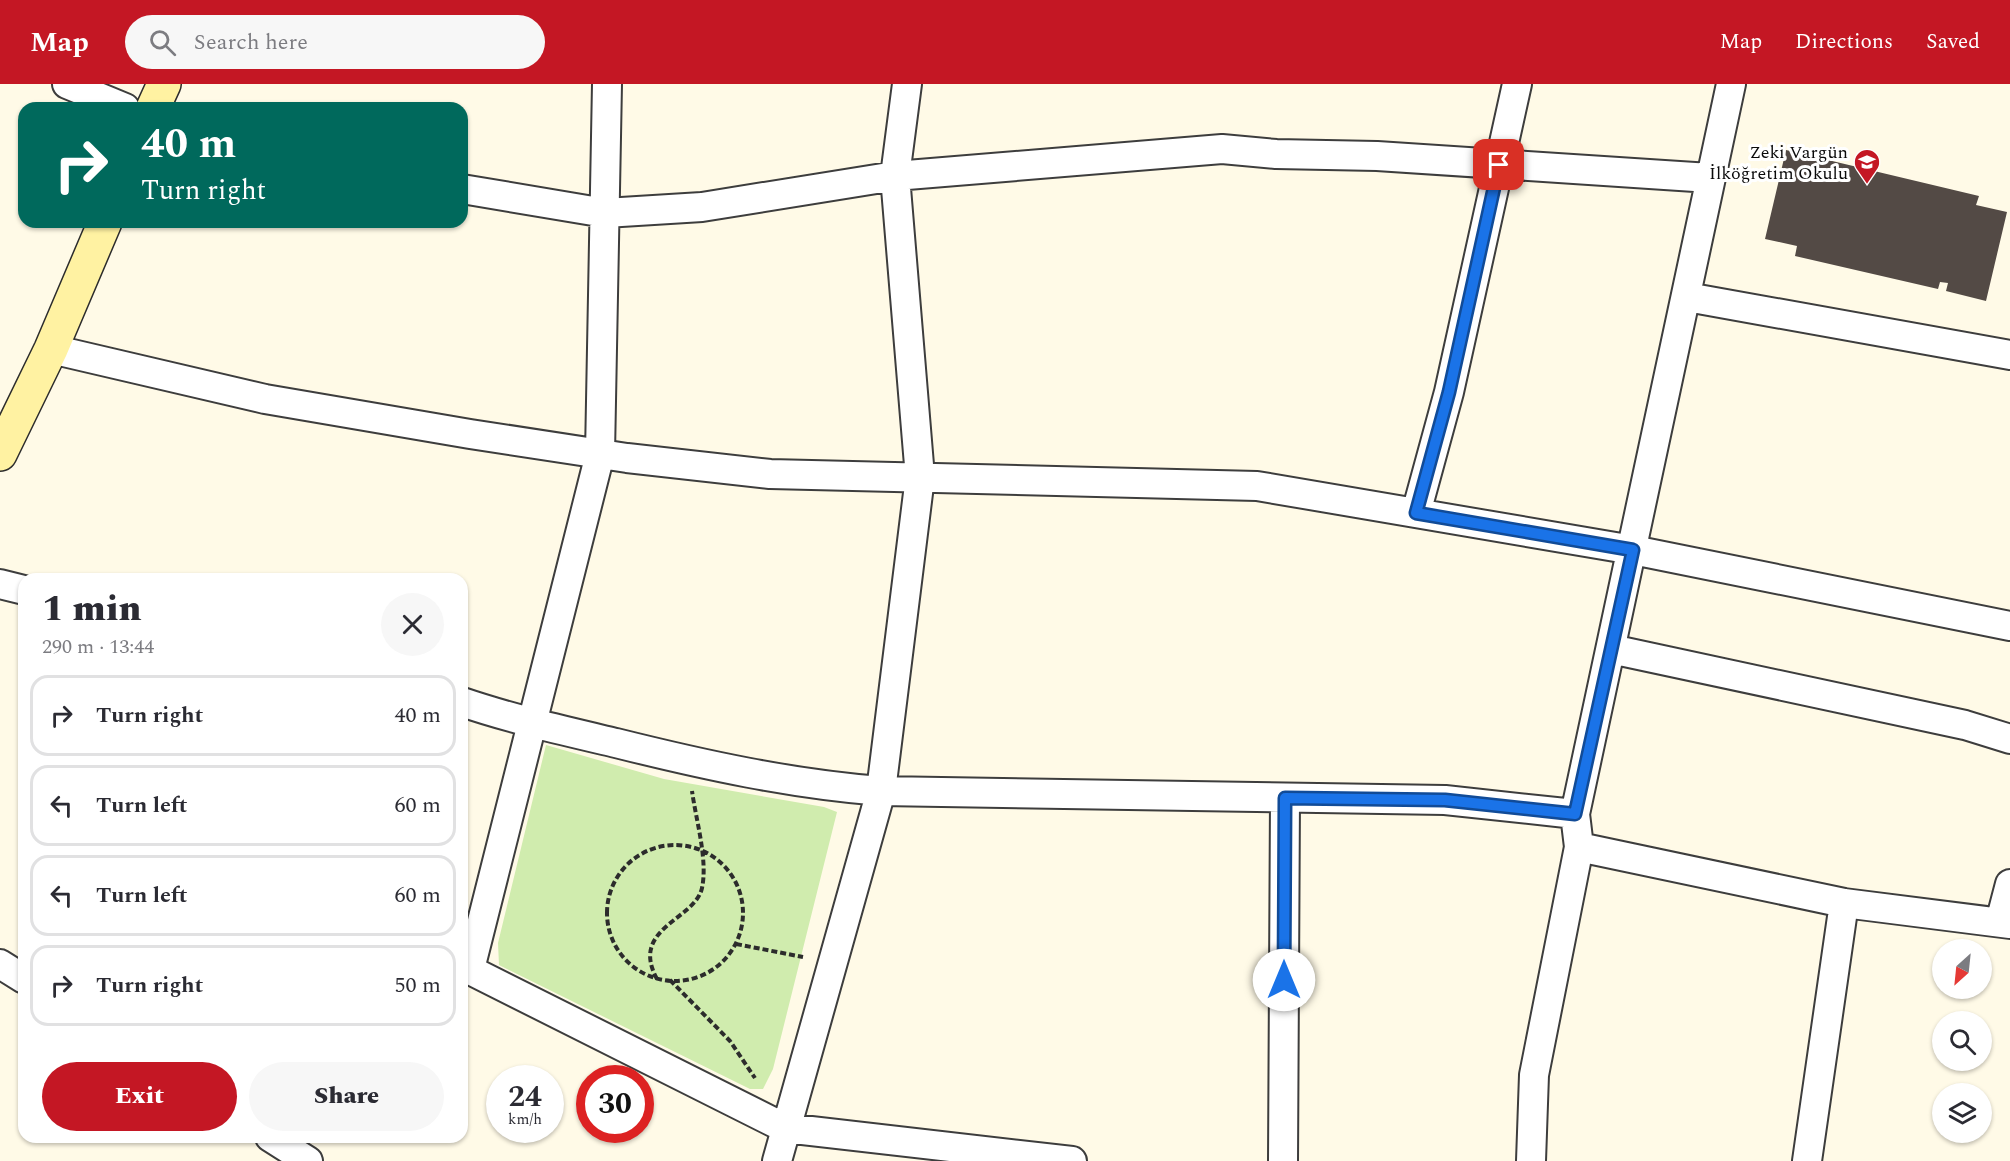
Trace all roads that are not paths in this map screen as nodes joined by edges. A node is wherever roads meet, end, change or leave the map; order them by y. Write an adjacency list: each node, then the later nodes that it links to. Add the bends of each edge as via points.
1 (67, 84): 7 (street)
2 (164, 84): 8 (street)
3 (607, 84): 13 (street)
4 (907, 84): 10 (street)
5 (1517, 84): 9 (street)
6 (1731, 84): 11 (street)
7 (110, 102)
8 (156, 102)
9 (1499, 165): 10 (street, via 1222,149); 11 (street); 21 (street, via 1449,392)
10 (895, 176): 13 (street, via 702,207); 20 (street)
11 (1710, 178): 15 (street)
12 (468, 190): 13 (street)
13 (605, 213): 19 (street)
14 (102, 228): 16 (street)
15 (1687, 297): 17 (street); 22 (street)
16 (51, 349): 18 (street); 19 (street, via 265,399)
17 (2010, 355)
18 (0, 454)
19 (600, 454): 20 (street, via 770,474); 28 (street)
20 (920, 477): 21 (street, via 1257,486); 30 (street)
21 (1416, 513): 22 (street)
22 (1633, 550): 25 (street); 26 (street)
23 (0, 584): 24 (street)
24 (18, 588)
25 (2010, 626)
26 (1611, 649): 29 (street, via 1965,724); 32 (street)
27 (468, 704): 28 (street)
28 (532, 723): 30 (street, via 760,776); 37 (street)
29 (2010, 739)
30 (881, 791): 31 (street); 41 (street)
31 (1285, 798): 32 (street, via 1445,800); 47 (street)
32 (1575, 814): 33 (street)
33 (1580, 847): 35 (street); 48 (street, via 1534,1075)
34 (2010, 884): 36 (street)
35 (1844, 903): 36 (street); 43 (street)
36 (2005, 923)
37 (468, 960)
38 (0, 964): 40 (street)
39 (468, 968): 41 (street)
40 (18, 975)
41 (785, 1128): 45 (street); 46 (street)
42 (280, 1143): 44 (street)
43 (1814, 1160)
44 (308, 1161)
45 (777, 1161)
46 (1072, 1161)
47 (1283, 1161)
48 (1531, 1161)

